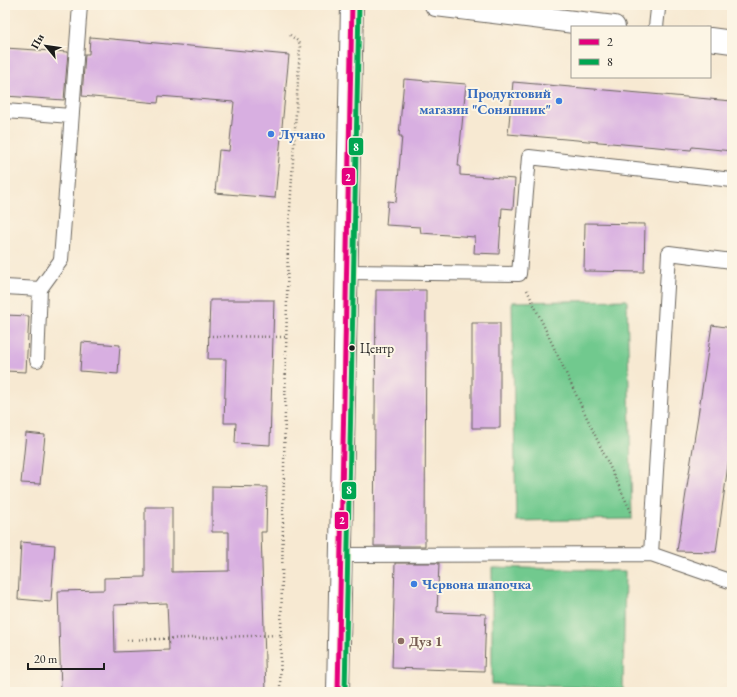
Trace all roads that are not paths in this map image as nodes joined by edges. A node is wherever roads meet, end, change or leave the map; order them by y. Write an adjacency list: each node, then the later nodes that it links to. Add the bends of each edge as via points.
1 (80, 5): 10 (lane)
2 (352, 5): 13 (street)
3 (436, 5): 5 (street)
4 (658, 9): 6 (lane)
5 (606, 26)
6 (656, 26)
7 (711, 39): 8 (street)
8 (732, 42)
9 (5, 111): 10 (lane)
10 (71, 116): 15 (lane, via 61,260)
11 (732, 180): 13 (lane, via 529,157 519,274)
12 (732, 261): 17 (lane, via 669,253)
13 (347, 272): 18 (street)
14 (5, 287): 15 (lane)
15 (40, 289): 16 (lane)
16 (37, 360)
17 (651, 554): 18 (lane); 19 (lane)
18 (342, 555): 20 (street)
19 (732, 582)
20 (338, 692)

